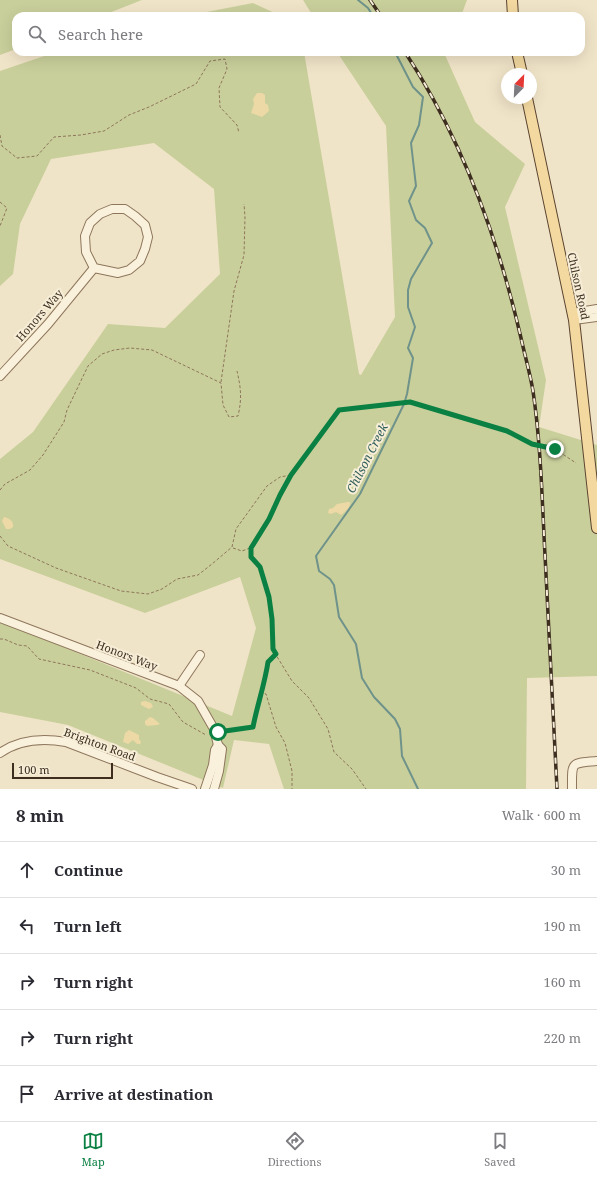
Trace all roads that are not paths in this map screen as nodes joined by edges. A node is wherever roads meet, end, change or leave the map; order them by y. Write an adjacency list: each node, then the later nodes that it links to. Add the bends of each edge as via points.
1 (512, 0): 2 (main road)
2 (513, 12)
3 (518, 56): 4 (main road)
4 (521, 68)
5 (528, 104): 8 (main road, Chilson Road)
6 (94, 268): 6 (street, via 86,252 85,236 90,223 100,214 112,209 124,209 145,225 148,237 140,261 129,270 118,274); 10 (street, Honors Way, via 48,324)
7 (597, 309): 8 (street)
8 (573, 316): 9 (street); 11 (main road, Chilson Road)
9 (597, 317)
10 (0, 376)
11 (597, 528)
12 (0, 618): 14 (street, Honors Way)
13 (200, 655): 14 (street)
14 (179, 686): 15 (street, Honors Way, via 198,701 214,729)
15 (218, 745): 19 (street); 20 (street, Honors Way, via 222,749 222,755)
16 (0, 753): 18 (street, Brighton Road, via 17,744 50,739 66,742)
17 (597, 761): 21 (street, via 574,765)
18 (192, 789)
19 (205, 789)
20 (214, 789)
21 (572, 789)

